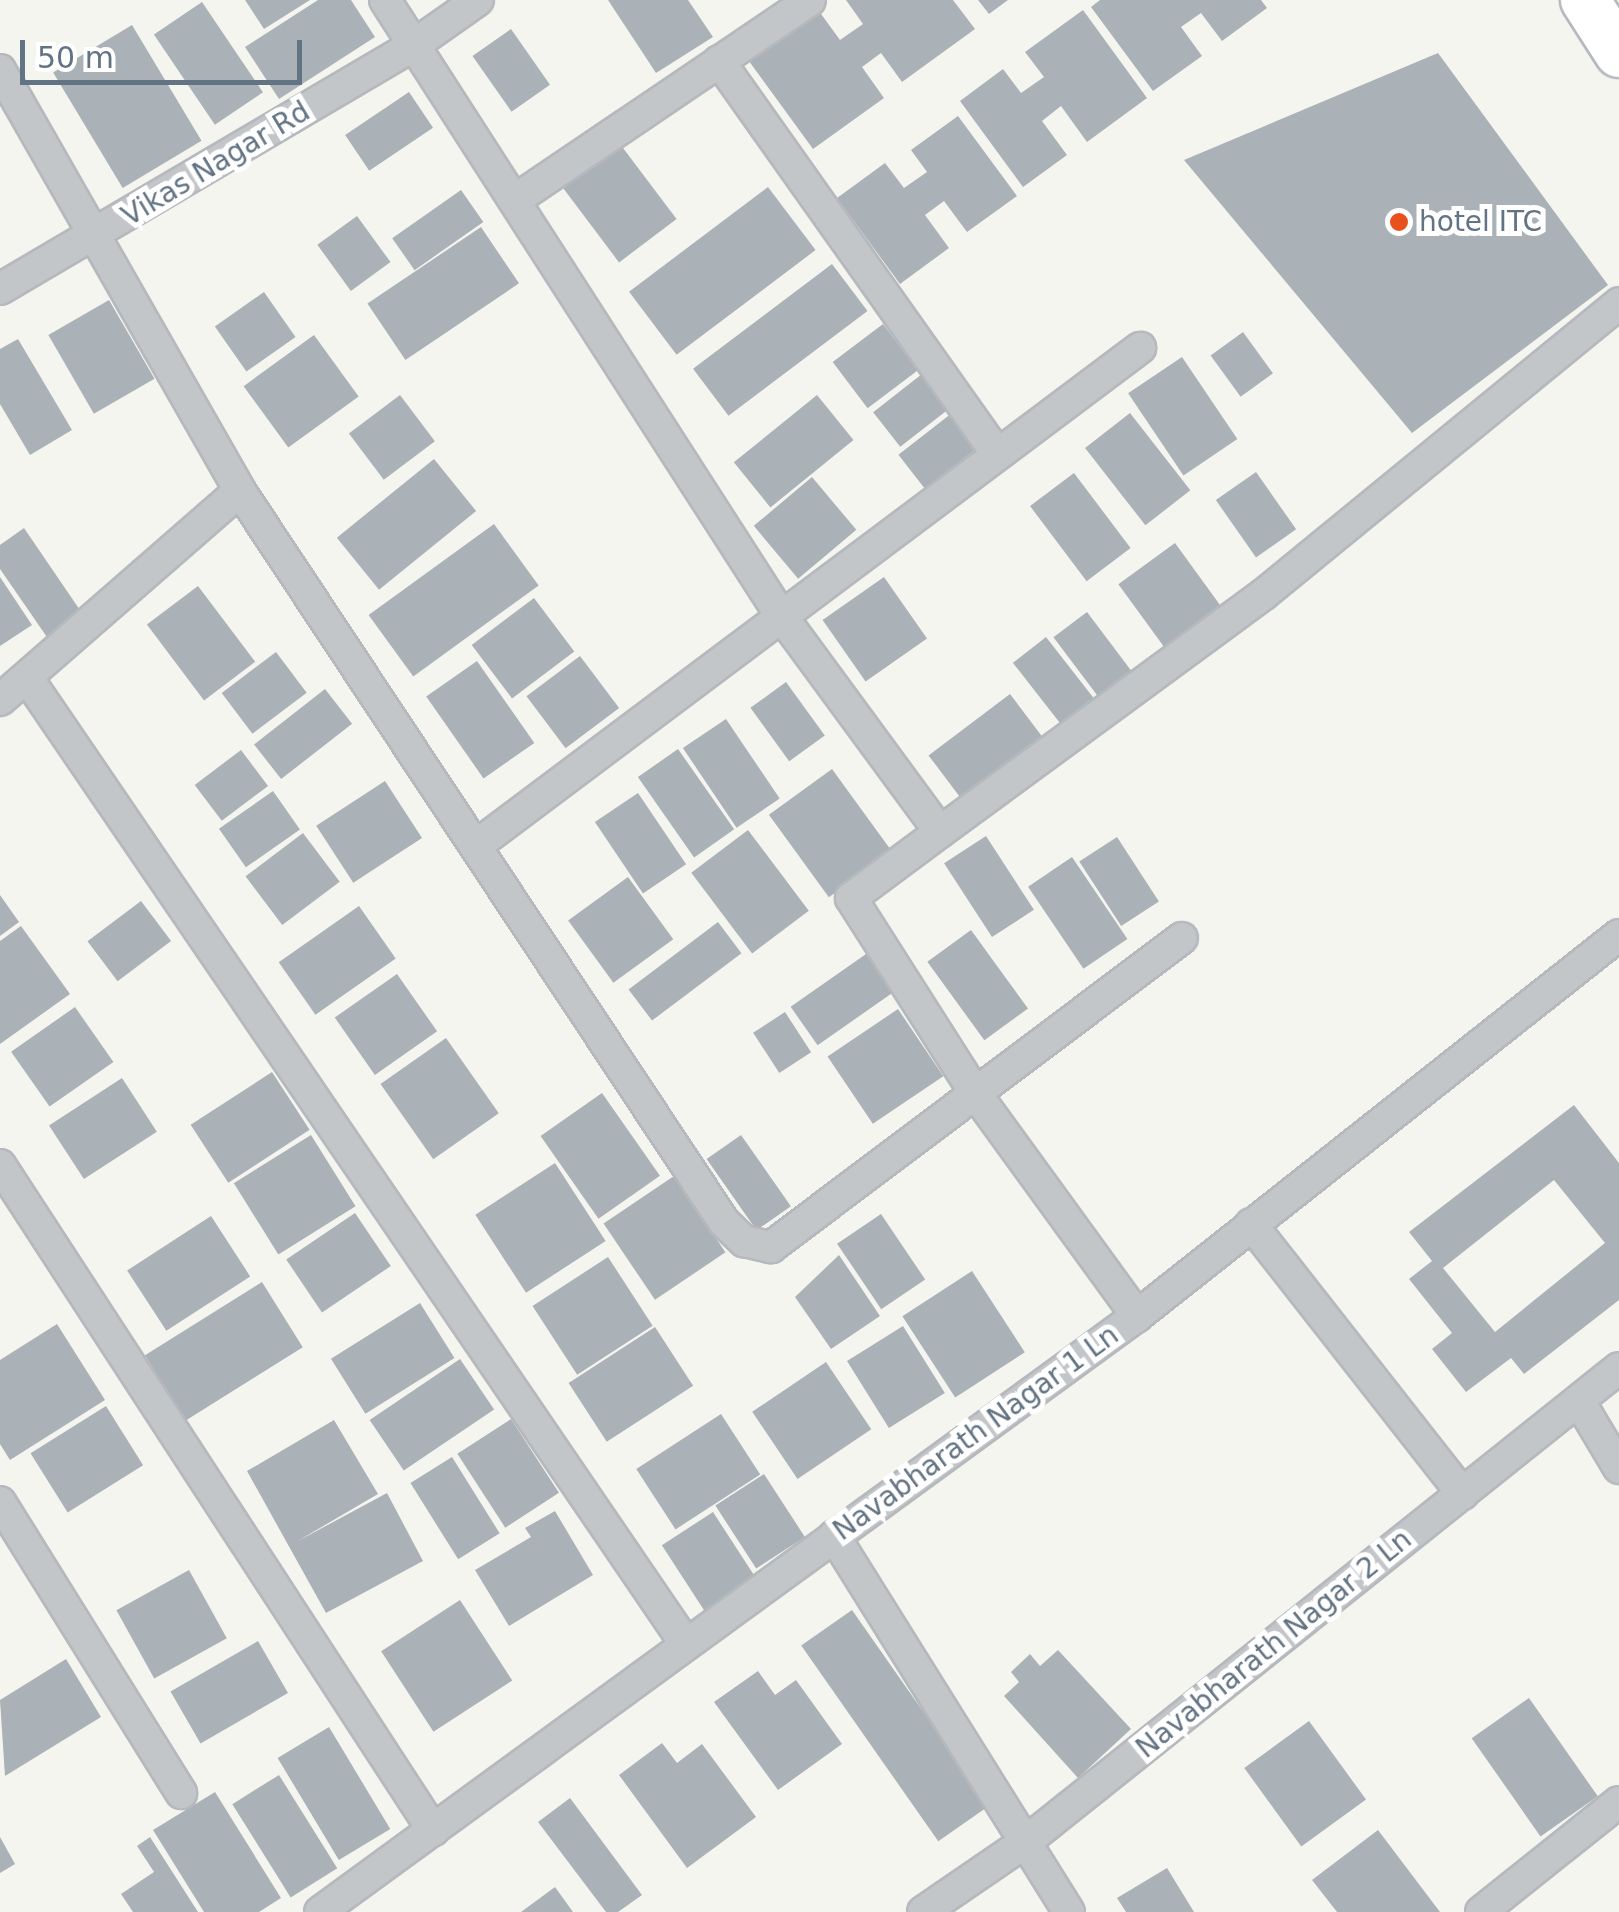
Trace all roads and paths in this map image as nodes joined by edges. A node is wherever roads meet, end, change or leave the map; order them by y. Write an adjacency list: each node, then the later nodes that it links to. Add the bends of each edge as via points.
1 (386, 0): 5 (street)
2 (478, 0): 5 (street, Vikas Nagar Rd)
3 (810, 0): 7 (street)
4 (1586, 0): 6 (main road)
5 (414, 46): 9 (street); 10 (street, Vikas Nagar Rd)
6 (1619, 53)
7 (719, 61): 9 (street); 14 (street)
8 (0, 70): 10 (street)
9 (515, 200): 16 (street)
10 (98, 234): 11 (street, Vikas Nagar Rd); 15 (street)
11 (0, 289)
12 (1619, 303): 19 (street, via 1264,594)
13 (1140, 348): 14 (street)
14 (997, 453): 16 (street)
15 (240, 491): 17 (street); 20 (street)
16 (780, 614): 19 (street); 20 (street)
17 (28, 679): 18 (street); 33 (street)
18 (0, 700)
19 (940, 832): 23 (street, via 851,898)
20 (477, 845): 23 (street, via 724,1222 744,1241 771,1247)
21 (1619, 935): 25 (street, Navabharath Nagar 1 Ln)
22 (1182, 938): 23 (street)
23 (978, 1097): 26 (street)
24 (0, 1165): 36 (street)
25 (1252, 1224): 26 (street, Navabharath Nagar 1 Ln); 30 (street)
26 (1137, 1316): 32 (street, Navabharath Nagar 1 Ln)
27 (1619, 1368): 28 (street, Navabharath Nagar 2 Ln)
28 (1579, 1401): 29 (street); 30 (street, Navabharath Nagar 2 Ln)
29 (1619, 1468)
30 (1463, 1494): 37 (street, Navabharath Nagar 2 Ln)
31 (0, 1502): 34 (street)
32 (834, 1536): 33 (street, Navabharath Nagar 1 Ln); 37 (street)
33 (685, 1643): 36 (street, Navabharath Nagar 1 Ln)
34 (181, 1793)
35 (1619, 1802): 41 (street)
36 (433, 1830): 38 (street, Navabharath Nagar 1 Ln)
37 (1028, 1840): 39 (street, Navabharath Nagar 2 Ln); 40 (street)
38 (320, 1912)
39 (922, 1912)
40 (1069, 1912)
41 (1481, 1912)

